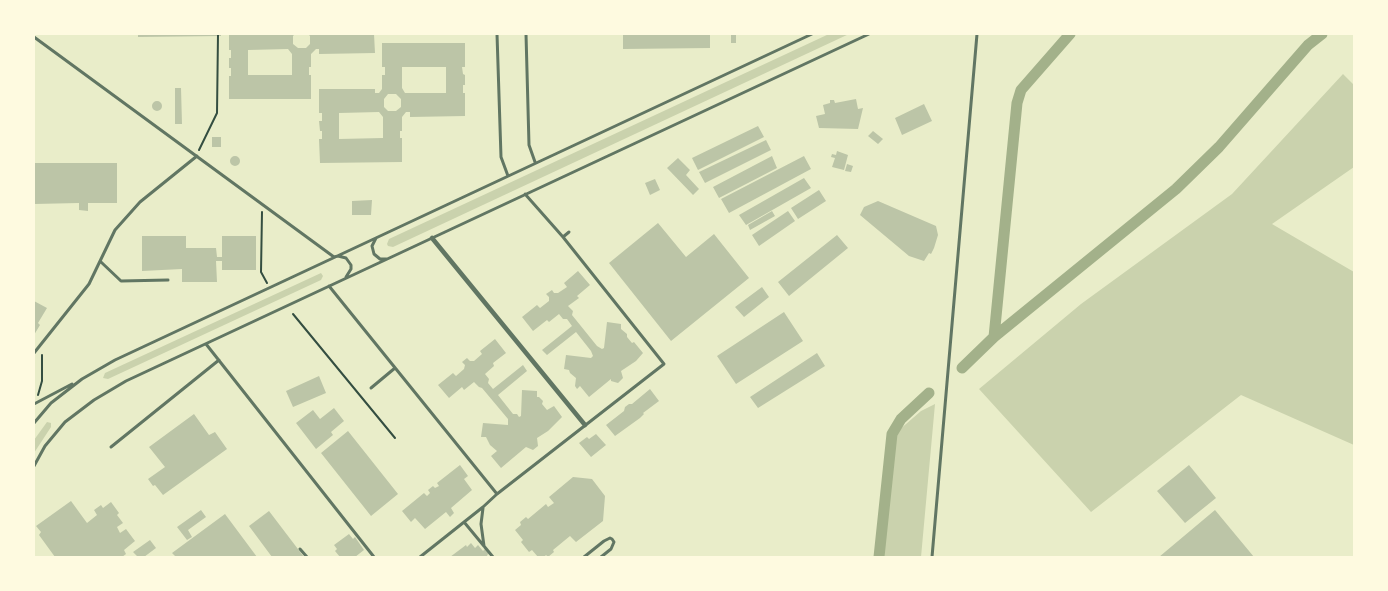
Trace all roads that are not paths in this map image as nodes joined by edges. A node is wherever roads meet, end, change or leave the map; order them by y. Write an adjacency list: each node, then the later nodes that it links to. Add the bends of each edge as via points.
1 (497, 34): 9 (lane, via 501,157)
2 (526, 34): 8 (lane, via 529,145)
3 (812, 34): 8 (lane)
4 (869, 34): 10 (lane)
5 (977, 34): 43 (lane)
6 (34, 37): 7 (lane)
7 (197, 156): 15 (lane); 17 (lane, via 140,202 115,230)
8 (535, 162): 9 (lane)
9 (508, 176): 12 (lane)
10 (525, 194): 13 (lane); 14 (lane)
11 (569, 232): 13 (lane)
12 (378, 236): 15 (lane); 16 (lane, via 372,246 374,254 380,259)
13 (563, 237): 29 (lane, via 664,364)
14 (432, 238): 16 (lane); 29 (street)
15 (334, 257): 18 (lane, via 342,256 351,265 350,273); 25 (lane, via 115,360)
16 (388, 258): 18 (lane)
17 (101, 262): 19 (lane, via 121,281); 22 (lane, via 89,284)
18 (343, 279): 20 (lane)
19 (168, 280)
20 (329, 286): 21 (lane); 24 (lane)
21 (206, 344): 23 (lane); 31 (lane, via 126,381 94,400 65,422 45,446)
22 (34, 353)
23 (218, 360): 30 (lane); 38 (lane)
24 (395, 368): 26 (lane); 32 (lane)
25 (82, 379): 27 (lane); 28 (lane, via 51,403)
26 (371, 388)
27 (34, 404)
28 (34, 423)
29 (585, 424): 32 (lane)
30 (111, 447)
31 (34, 466)
32 (497, 494): 33 (lane)
33 (483, 507): 34 (lane); 35 (lane)
34 (464, 522): 35 (lane); 39 (lane)
35 (484, 547): 40 (lane)
36 (300, 549): 37 (lane)
37 (307, 557)
38 (374, 557)
39 (420, 557)
40 (493, 557)
41 (584, 557): 42 (lane, via 604,540 612,539 611,549)
42 (601, 557)
43 (932, 557)

